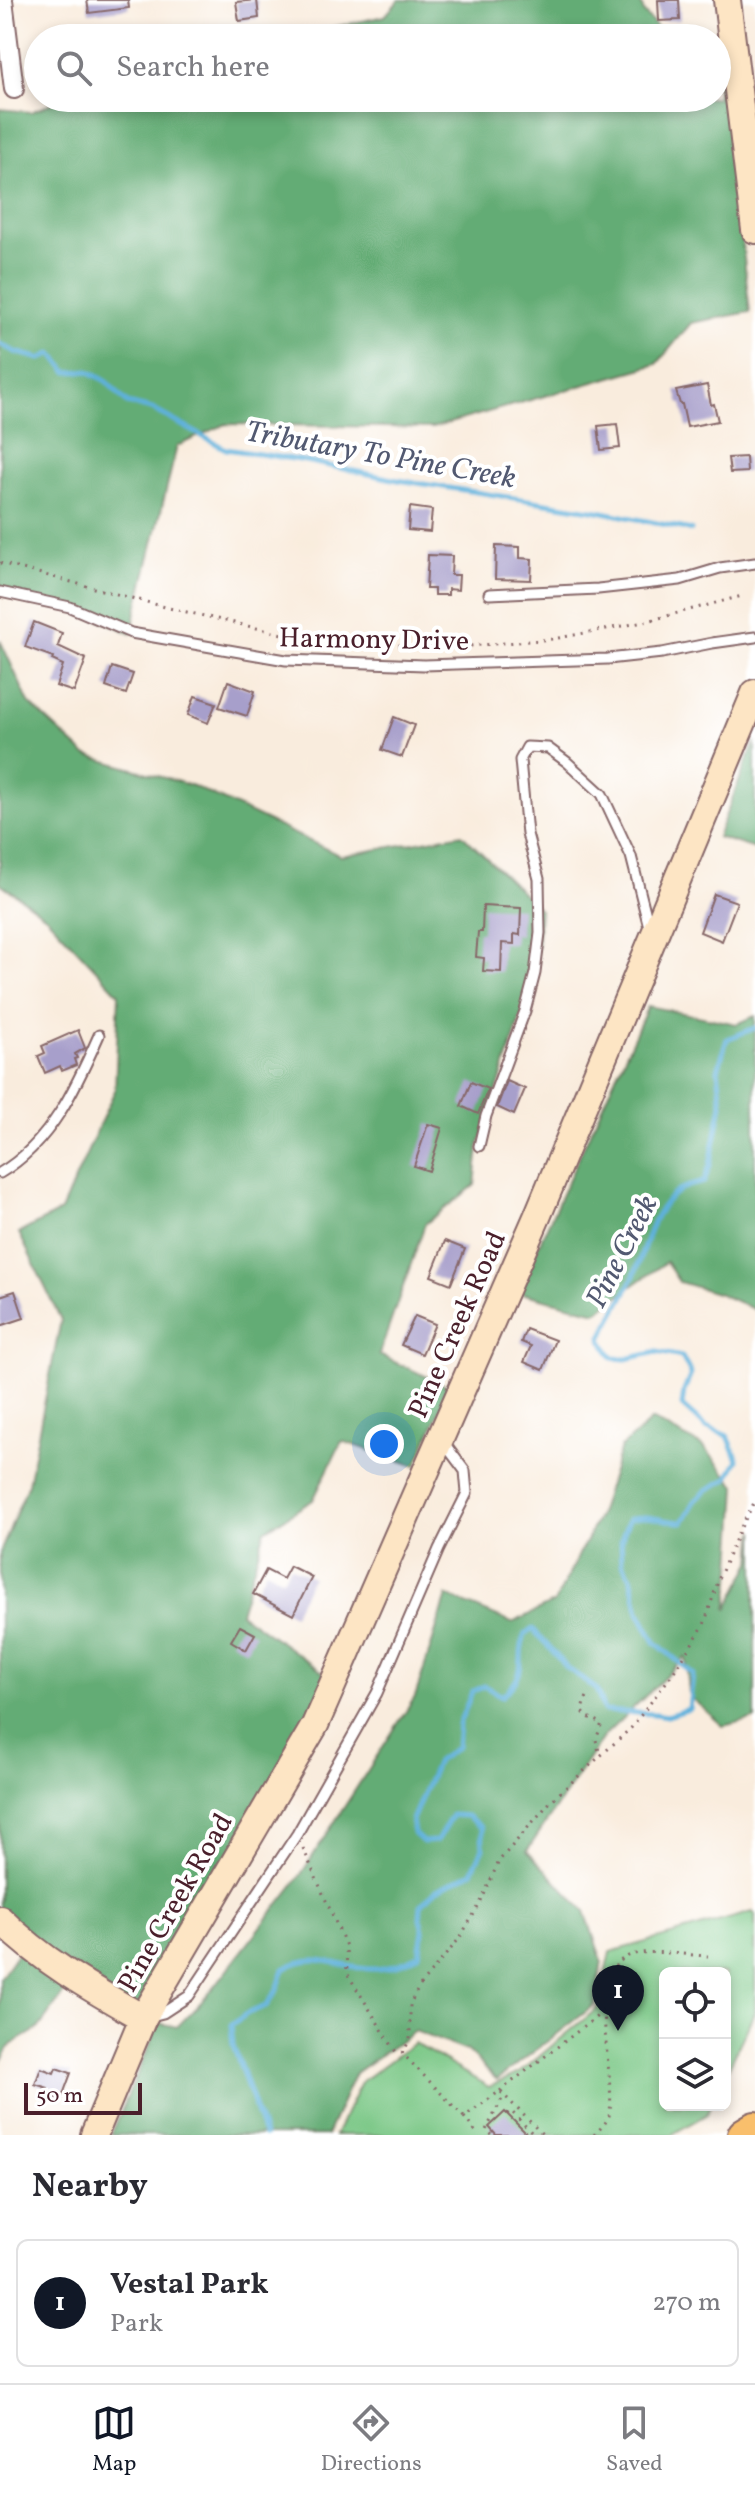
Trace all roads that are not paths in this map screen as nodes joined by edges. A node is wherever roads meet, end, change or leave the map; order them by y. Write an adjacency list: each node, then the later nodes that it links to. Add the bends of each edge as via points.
1 (3, 0): 5 (street)
2 (727, 0): 3 (street)
3 (730, 24)
4 (731, 33): 6 (street)
5 (14, 89)
6 (755, 229)
7 (755, 563): 9 (lane, via 680,580)
8 (0, 592): 10 (lane, Harmony Drive, via 70,607 131,633 286,660 424,665 608,659)
9 (489, 594)
10 (755, 637)
11 (755, 693): 12 (street, Pine Creek Road)
12 (652, 942): 14 (lane, via 631,856 602,794 548,748 527,747 520,760 527,834 539,879 540,933 525,1011); 16 (street, Pine Creek Road)
13 (99, 1035): 15 (lane, via 50,1129)
14 (479, 1146)
15 (0, 1173)
16 (440, 1439): 18 (street, Pine Creek Road, via 315,1725); 18 (lane, via 465,1471 467,1493 377,1693 297,1834 189,1996 163,2013)
17 (0, 1919): 18 (street, via 50,1962)
18 (143, 2018): 20 (street, Pine Creek Road)
19 (755, 2129): 21 (highway)
20 (94, 2135)
21 (745, 2135)

